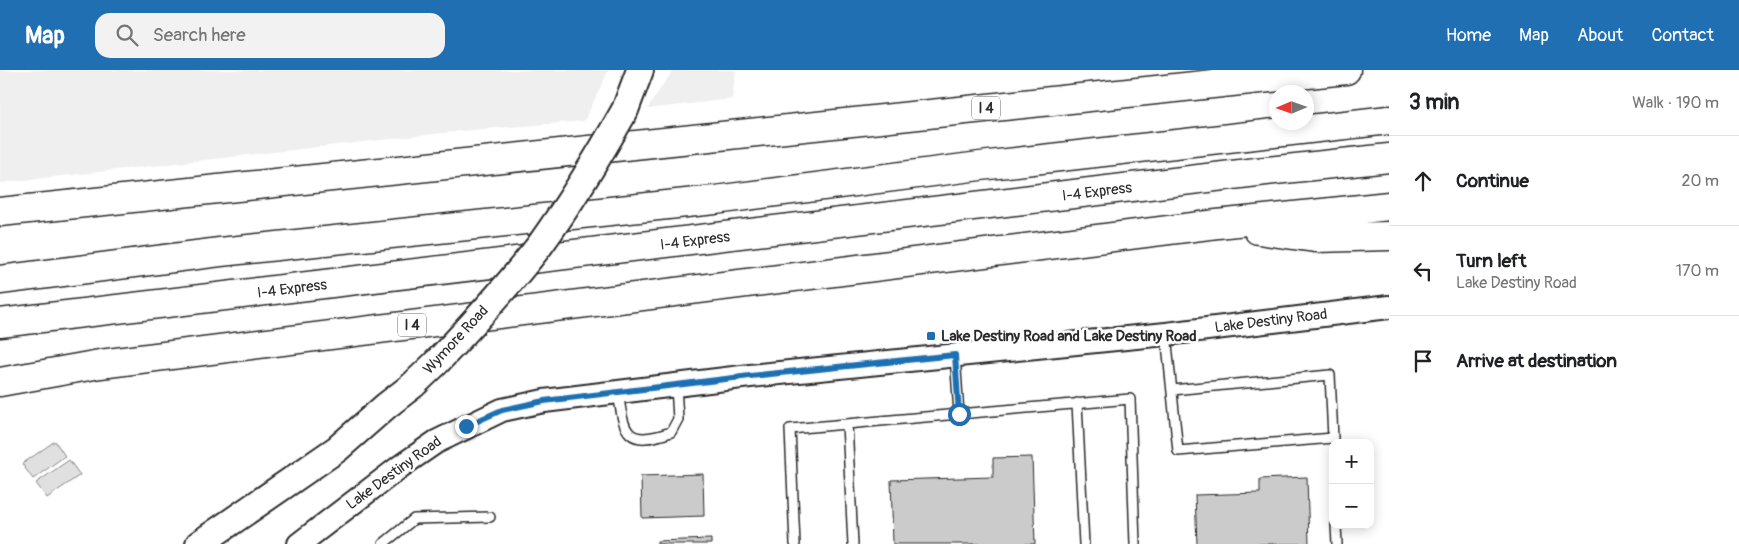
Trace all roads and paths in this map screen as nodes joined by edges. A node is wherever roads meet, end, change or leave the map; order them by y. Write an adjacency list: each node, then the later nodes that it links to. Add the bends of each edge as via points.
1 (640, 70): 27 (main road, Wymore Road, bridge, via 625,110 588,173 540,243 514,277 437,362 337,449)
2 (1292, 70): 4 (highway)
3 (1346, 70): 4 (highway, I 4)
4 (1264, 79): 8 (highway, I 4)
5 (1389, 120): 11 (highway)
6 (1389, 158): 13 (highway, I-4 Express)
7 (1389, 206): 9 (highway, I 4)
8 (0, 212)
9 (1217, 224): 10 (highway, via 1315,238); 16 (highway, I 4, via 100,364)
10 (1389, 236)
11 (0, 280)
12 (1389, 307): 14 (street, Lake Destiny Road)
13 (0, 323)
14 (1166, 334): 15 (street, Lake Destiny Road); 18 (lane)
15 (955, 355): 17 (street, Lake Destiny Road); 21 (lane)
16 (0, 382)
17 (676, 386): 19 (street, Lake Destiny Road); 19 (lane, via 678,419 671,432 656,437 639,438 629,434 623,424)
18 (1172, 390): 23 (lane, via 1330,375); 24 (lane, via 1178,451)
19 (618, 392): 28 (street, Lake Destiny Road, via 536,402 502,410 466,426 401,466)
20 (1077, 403): 21 (lane); 32 (lane); 33 (lane, via 1130,400)
21 (959, 414): 22 (lane)
22 (847, 424): 30 (lane, via 790,429); 31 (lane)
23 (1333, 439)
24 (1329, 440)
25 (490, 517): 29 (lane, via 414,519)
26 (1336, 529): 34 (lane)
27 (199, 544)
28 (299, 544)
29 (383, 544)
30 (795, 544)
31 (852, 544)
32 (1084, 544)
33 (1135, 544)
34 (1337, 544)

